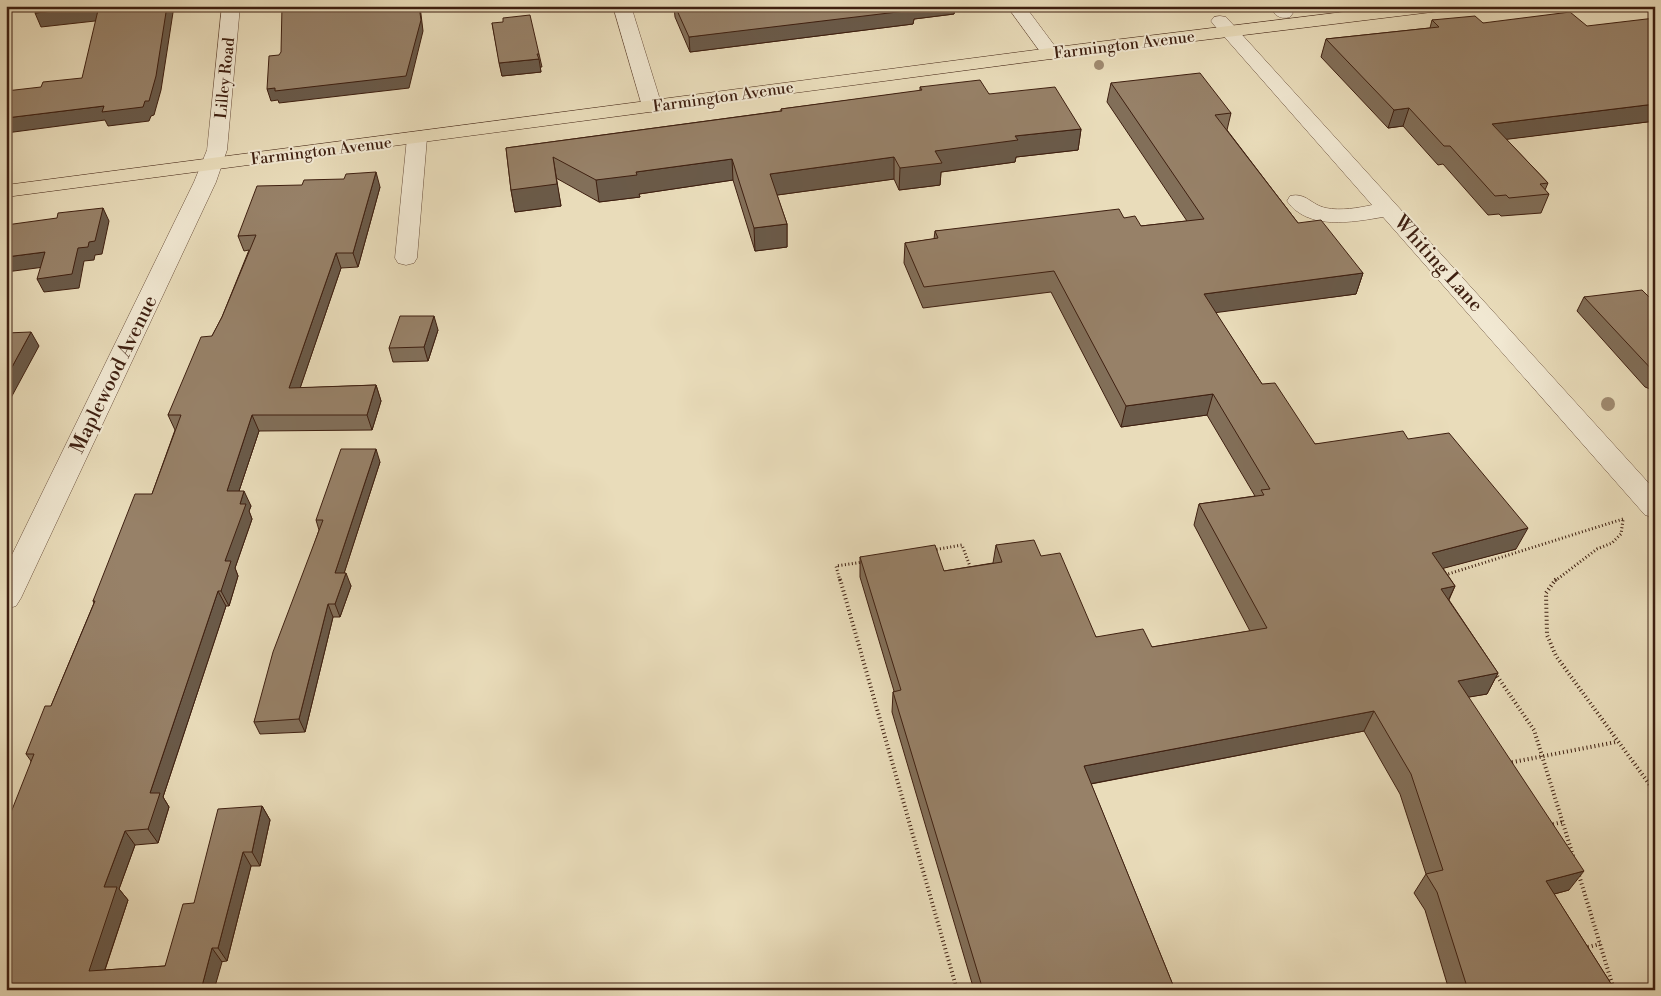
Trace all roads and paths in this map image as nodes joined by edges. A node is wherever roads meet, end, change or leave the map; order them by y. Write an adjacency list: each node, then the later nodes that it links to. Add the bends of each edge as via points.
1 (231, 6): 11 (street, Lilley Road)
2 (622, 6): 9 (street)
3 (1016, 6): 8 (street)
4 (1338, 6): 6 (main road, Farmington Avenue)
5 (1440, 6): 7 (main road, Farmington Avenue)
6 (1281, 9): 7 (main road, Farmington Avenue)
7 (1225, 26): 8 (main road, Farmington Avenue); 15 (street, Whiting Lane)
8 (1047, 48): 9 (main road, Farmington Avenue)
9 (651, 100): 10 (main road, Farmington Avenue); 11 (main road, Farmington Avenue)
10 (417, 138): 11 (main road, Farmington Avenue); 16 (street)
11 (214, 157): 12 (main road, Farmington Avenue); 13 (main road, Farmington Avenue); 22 (street, Maplewood Avenue)
12 (6, 176)
13 (6, 191)
14 (1298, 201): 15 (street, via 1306,208 1328,215)
15 (1390, 209): 17 (street, Whiting Lane)
16 (406, 258)
17 (1655, 508)
18 (924, 551): 20 (path, via 962,545)
19 (866, 561): 32 (path, via 836,566)
20 (974, 576)
21 (1440, 576): 24 (path, via 1625,519 1621,534 1612,543 1558,577 1546,593 1545,612 1547,635 1556,656)
22 (6, 598)
23 (1491, 666): 25 (path, via 1534,730)
24 (1616, 742): 25 (path); 27 (path)
25 (1543, 756): 26 (path); 28 (path)
26 (1507, 763)
27 (1655, 792)
28 (1563, 822): 29 (path); 30 (path)
29 (1546, 825)
30 (1600, 944): 31 (path); 33 (path)
31 (1582, 948)
32 (957, 990)
33 (1614, 990)

